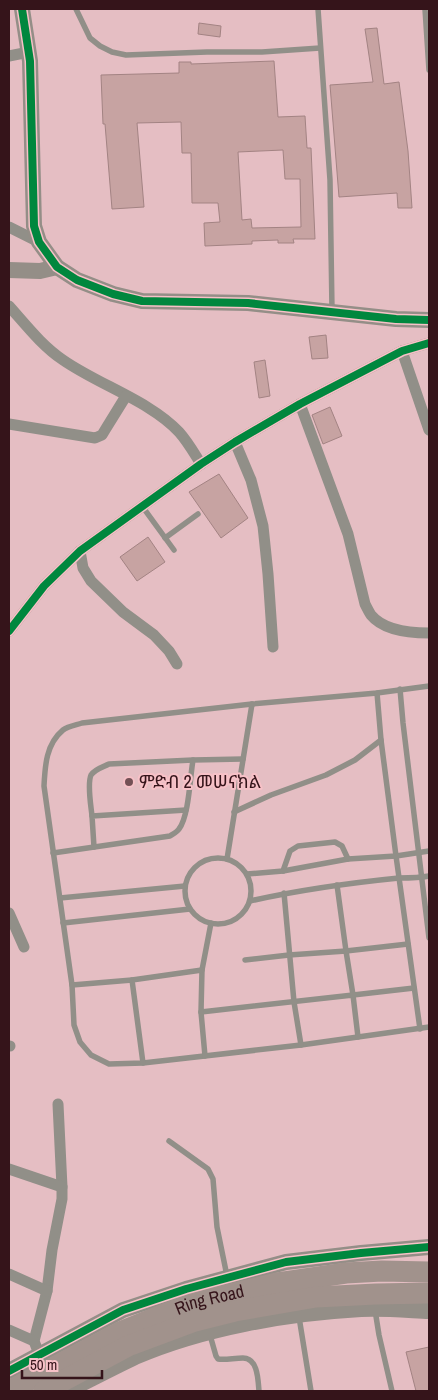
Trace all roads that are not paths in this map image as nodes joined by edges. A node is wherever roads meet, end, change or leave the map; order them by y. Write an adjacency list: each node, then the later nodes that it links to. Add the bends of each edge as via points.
1 (22, 9): 6 (street)
2 (76, 9): 5 (lane, via 90,38 112,52 126,55)
3 (318, 9): 5 (lane)
4 (424, 9): 8 (lane)
5 (320, 48): 14 (lane, via 330,180)
6 (29, 52): 7 (street); 10 (street, via 34,226)
7 (9, 56)
8 (429, 70)
9 (9, 227): 10 (street)
10 (39, 242): 11 (street)
11 (57, 267): 12 (street); 14 (street, via 76,280 113,294 142,300 248,303)
12 (9, 270)
13 (9, 306): 18 (street, via 61,359)
14 (332, 312): 15 (street)
15 (429, 320)
16 (429, 343): 17 (street)
17 (402, 351): 19 (street); 21 (street)
18 (126, 396): 20 (street, via 102,435 95,438); 23 (street, via 166,420 189,444)
19 (300, 404): 22 (street); 30 (street, via 348,534 365,604 371,615 395,629)
20 (9, 424)
21 (429, 430)
22 (234, 442): 23 (street); 31 (street, via 251,480 263,526)
23 (201, 464): 24 (street)
24 (142, 506): 26 (lane); 28 (street)
25 (198, 514): 26 (lane)
26 (165, 538): 27 (lane)
27 (174, 550)
28 (80, 551): 29 (street, via 44,586); 32 (street, via 83,568 91,580 123,612 154,635)
29 (9, 631)
30 (429, 633)
31 (273, 647)
32 (177, 664)
33 (429, 686): 34 (lane)
34 (400, 689): 35 (lane); 46 (lane)
35 (377, 693): 36 (lane); 37 (lane)
36 (252, 704): 38 (lane); 45 (lane, via 82,723 64,729 52,743 45,761 44,786)
37 (381, 740): 41 (lane, via 355,760 326,775); 47 (lane)
38 (243, 759): 39 (lane); 41 (lane)
39 (192, 760): 40 (lane); 42 (lane, via 109,764 97,769 89,784)
40 (186, 810): 42 (lane); 43 (lane, via 179,830 170,836)
41 (234, 812): 48 (lane)
42 (92, 816): 43 (lane)
43 (94, 846): 45 (lane)
44 (429, 851): 46 (lane)
45 (53, 853): 57 (lane)
46 (420, 853): 47 (lane); 52 (lane)
47 (396, 856): 49 (lane); 53 (lane)
48 (227, 859): 51 (lane); 55 (lane, via 205,860 189,876)
49 (348, 860): 50 (lane); 50 (lane, via 342,846 335,842 298,846 290,851)
50 (283, 871): 51 (lane)
51 (247, 874): 58 (lane, via 251,887)
52 (426, 877): 53 (lane); 63 (lane)
53 (400, 878): 54 (lane); 64 (lane)
54 (337, 885): 56 (lane); 66 (lane)
55 (185, 886): 57 (lane); 59 (lane)
56 (284, 893): 58 (lane); 67 (lane)
57 (60, 898): 61 (lane)
58 (250, 901): 62 (lane, via 235,920)
59 (190, 909): 61 (lane); 62 (lane)
60 (9, 913): 65 (street)
61 (63, 923): 71 (lane)
62 (211, 923): 69 (lane)
63 (429, 938)
64 (408, 944): 66 (lane); 72 (lane)
65 (24, 947)
66 (346, 951): 67 (lane); 73 (lane)
67 (289, 955): 68 (lane); 74 (lane)
68 (245, 960)
69 (202, 970): 70 (lane); 75 (lane)
70 (132, 980): 71 (lane); 81 (lane)
71 (72, 985): 81 (lane, via 74,1025 80,1042 92,1055 109,1064)
72 (414, 988): 73 (lane); 77 (lane)
73 (353, 995): 74 (lane); 78 (lane)
74 (294, 1002): 75 (lane); 79 (lane)
75 (202, 1012): 80 (lane)
76 (429, 1028): 77 (lane)
77 (420, 1029): 78 (lane)
78 (358, 1037): 79 (lane)
79 (301, 1045): 80 (lane)
80 (206, 1056): 81 (lane)
81 (143, 1063)
82 (58, 1104): 85 (street)
83 (169, 1141): 89 (lane, via 208,1169 213,1178 217,1227)
84 (9, 1169): 85 (street)
85 (62, 1187): 90 (street)
86 (429, 1247): 89 (street, via 286,1262)
87 (429, 1272): 100 (highway, Ring Road, via 346,1273 276,1283 192,1303 120,1332)
88 (9, 1274): 90 (street)
89 (228, 1278): 97 (street, via 123,1310)
90 (47, 1290): 97 (street)
91 (429, 1294): 101 (highway, Ring Road, via 316,1298 195,1321 128,1346)
92 (375, 1309): 93 (street); 94 (street); 104 (lane)
93 (429, 1311)
94 (299, 1315): 96 (street); 103 (lane)
95 (9, 1330): 97 (street)
96 (209, 1332): 99 (street, via 136,1357); 102 (lane, via 218,1358 245,1358 254,1364)
97 (37, 1348): 98 (street)
98 (9, 1371)
99 (72, 1390)
100 (9, 1391)
101 (44, 1391)
102 (259, 1391)
103 (311, 1391)
104 (392, 1391)

